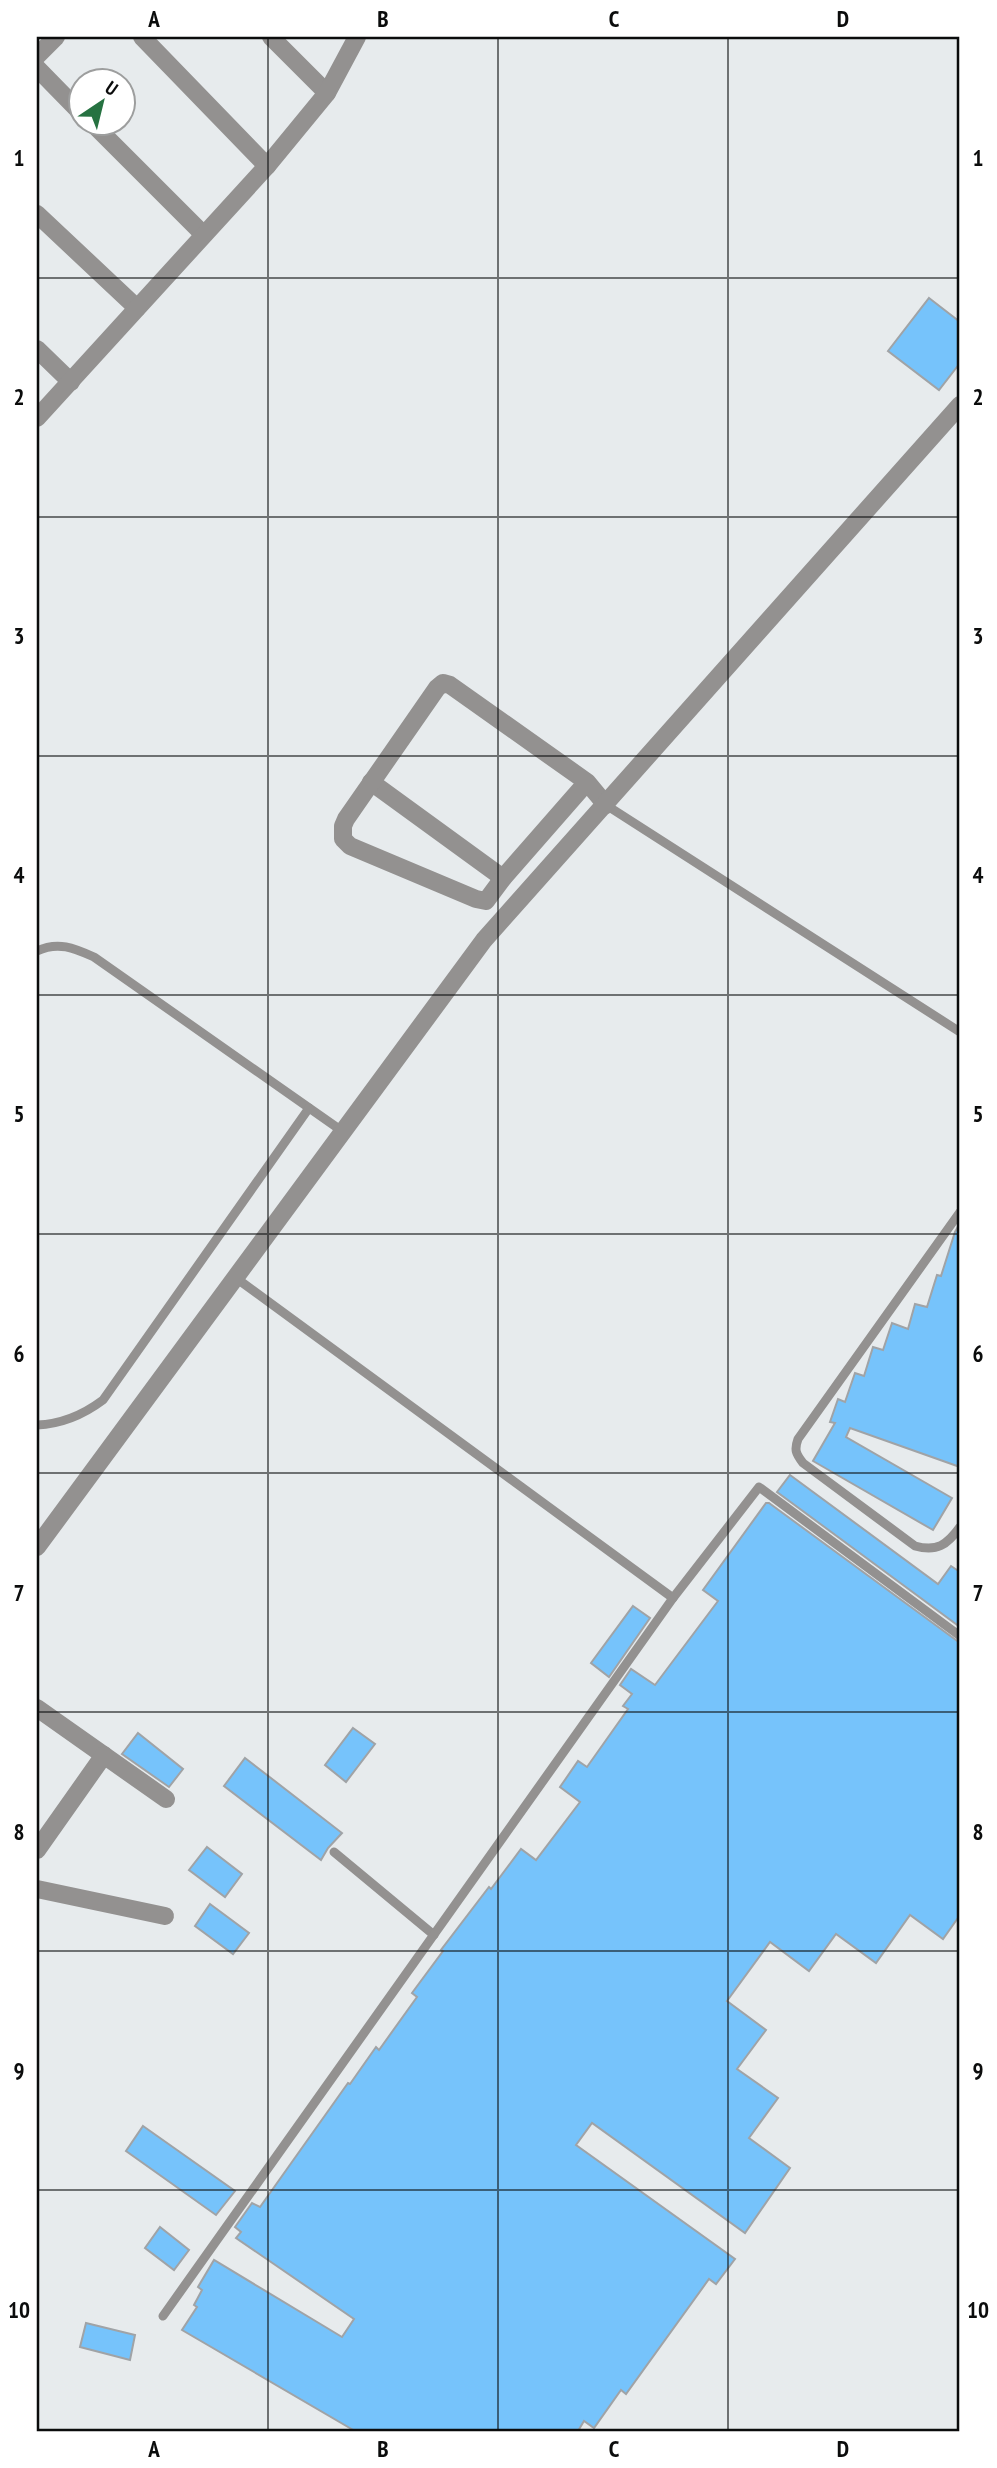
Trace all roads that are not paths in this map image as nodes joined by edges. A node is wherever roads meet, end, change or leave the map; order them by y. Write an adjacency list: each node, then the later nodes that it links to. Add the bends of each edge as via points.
1 (56, 37): 5 (street)
2 (142, 37): 10 (street)
3 (271, 37): 7 (street)
4 (357, 37): 7 (street)
5 (37, 56)
6 (37, 68): 8 (street)
7 (327, 93): 10 (street)
8 (66, 98)
9 (105, 136): 12 (street)
10 (267, 166): 12 (street)
11 (37, 214): 13 (street)
12 (203, 234): 13 (street)
13 (137, 308): 15 (street)
14 (37, 349): 15 (street)
15 (71, 382): 17 (street)
16 (960, 405): 20 (street)
17 (37, 418)
18 (371, 782): 19 (street, via 443,683); 21 (street); 21 (street, via 343,826 346,843 480,901 489,898)
19 (587, 782): 20 (street); 21 (street)
20 (606, 805): 23 (lane); 25 (street, via 484,940)
21 (503, 877)
22 (37, 951): 24 (lane, via 50,945 71,947 94,957)
23 (960, 1032)
24 (309, 1108): 25 (lane); 28 (lane, via 103,1400 83,1414)
25 (342, 1131): 27 (street)
26 (960, 1212): 29 (lane, via 795,1447 803,1463 915,1546 941,1547)
27 (236, 1278): 30 (street); 31 (lane)
28 (37, 1425)
29 (960, 1527)
30 (37, 1547)
31 (673, 1598): 32 (lane, via 759,1488); 40 (lane)
32 (960, 1636)
33 (37, 1708): 34 (street)
34 (104, 1755): 35 (street); 36 (street)
35 (166, 1799)
36 (37, 1850)
37 (334, 1852): 40 (lane)
38 (37, 1889): 39 (street)
39 (165, 1916)
40 (434, 1935): 41 (lane)
41 (163, 2316)

